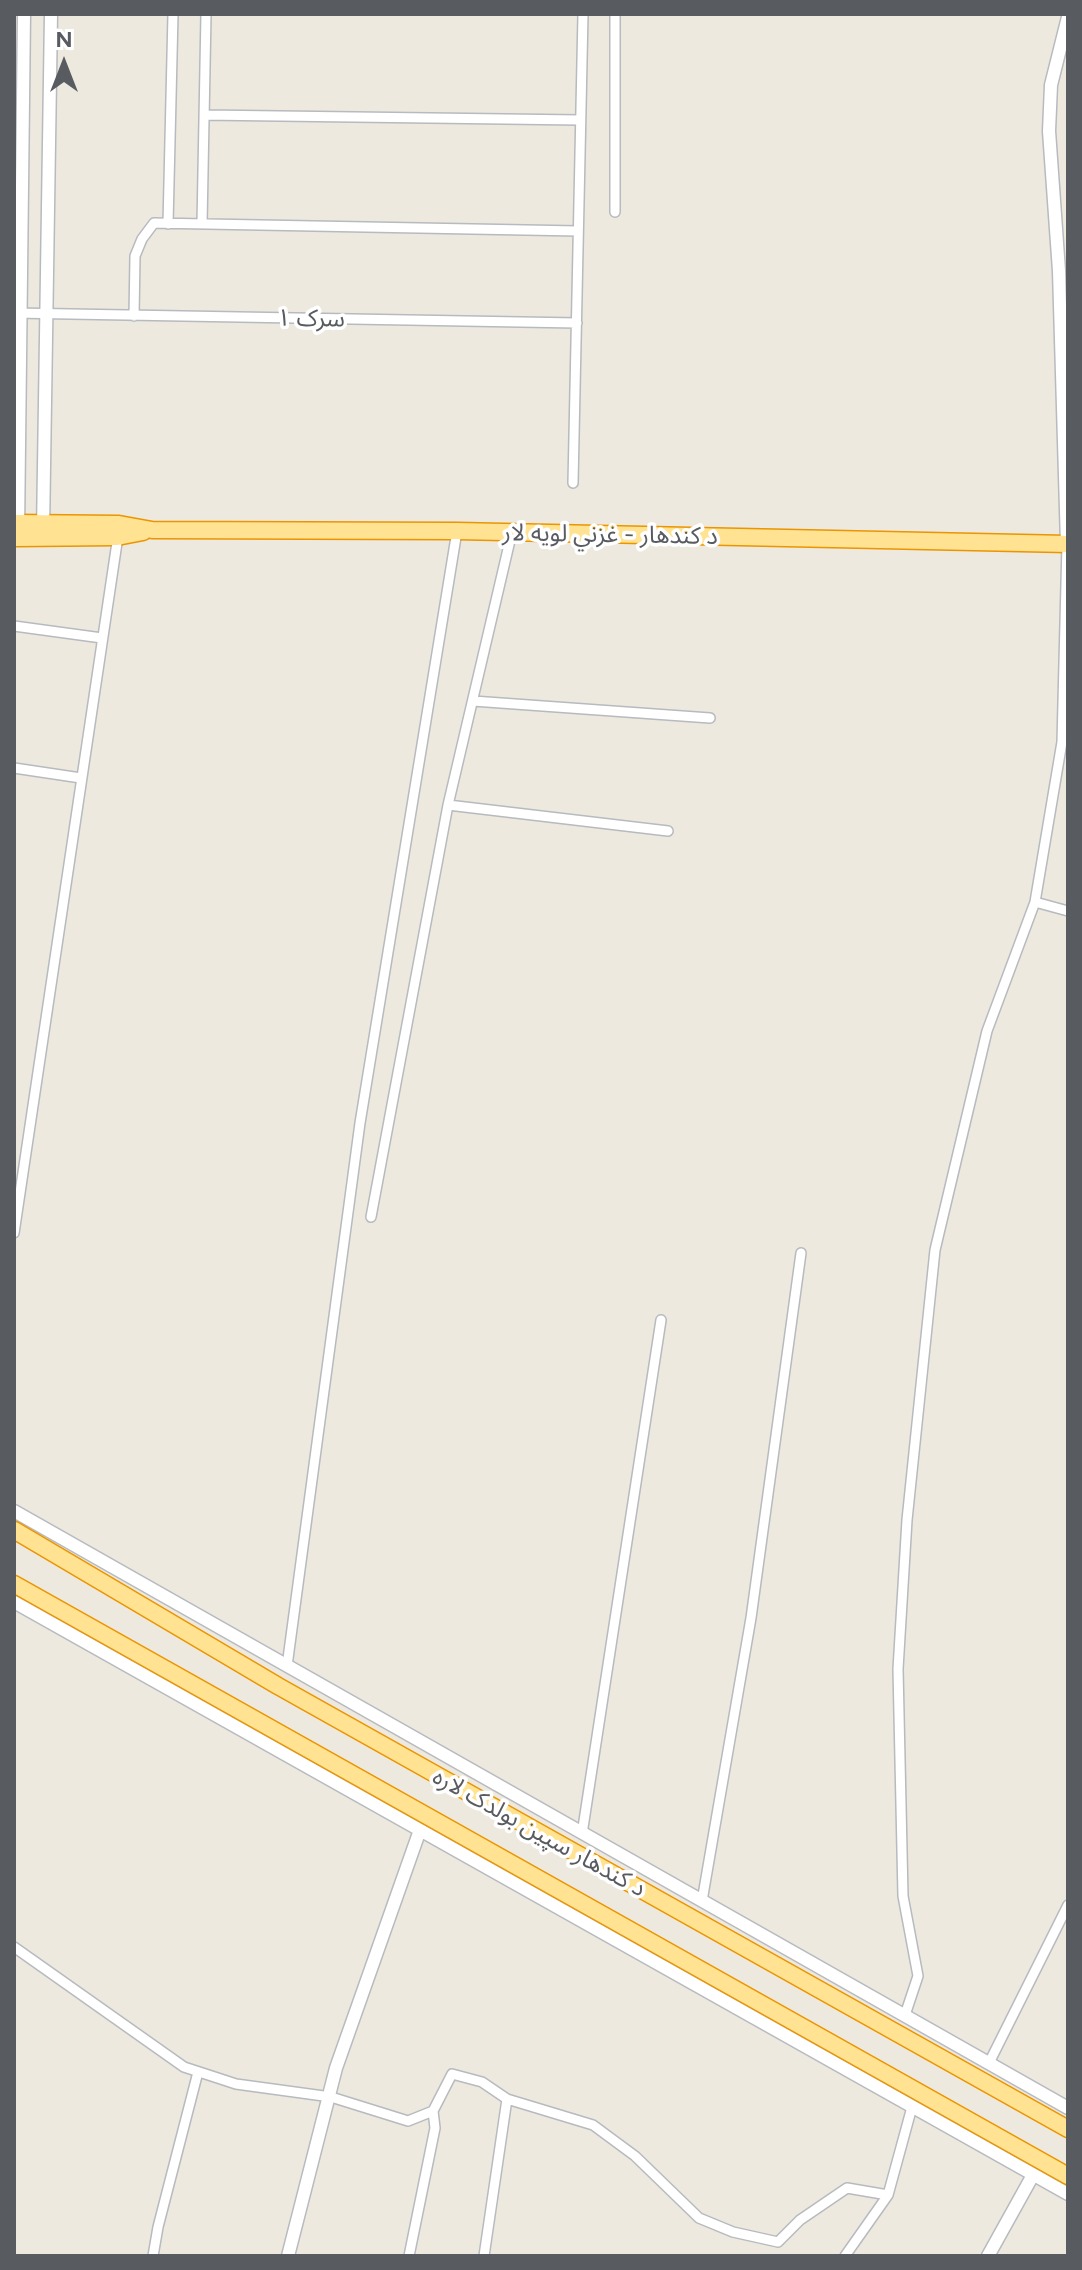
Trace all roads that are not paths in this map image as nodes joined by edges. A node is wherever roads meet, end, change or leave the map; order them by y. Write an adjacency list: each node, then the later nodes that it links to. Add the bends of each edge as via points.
1 (24, 14): 16 (street)
2 (51, 14): 17 (street)
3 (173, 14): 11 (street)
4 (206, 14): 8 (street)
5 (583, 14): 9 (street)
6 (615, 14): 10 (street)
7 (1068, 17): 14 (street, via 1051,85 1049,131)
8 (204, 115): 9 (street); 12 (street)
9 (580, 120): 13 (street)
10 (615, 212)
11 (168, 224): 12 (street); 18 (street, via 154,223 135,256)
12 (202, 224): 13 (street)
13 (578, 231): 19 (street)
14 (1063, 253): 15 (street)
15 (1064, 271): 26 (street)
16 (17, 313): 17 (street, سرک ۱); 21 (street)
17 (46, 313): 18 (street, سرک ۱); 22 (street)
18 (134, 316): 19 (street, سرک ۱)
19 (577, 323): 20 (street)
20 (573, 483)
21 (16, 531): 22 (highway, د کندهار - غزني لويه لار)
22 (43, 531): 23 (highway, د کندهار - غزني لويه لار)
23 (118, 531): 24 (highway, د کندهار - غزني لويه لار); 28 (street)
24 (457, 531): 25 (highway, د کندهار - غزني لويه لار); 45 (street, via 360,1123)
25 (512, 532): 26 (highway, د کندهار - غزني لويه لار); 29 (street)
26 (1067, 544): 35 (street, via 1062,742)
27 (14, 626): 28 (street)
28 (102, 638): 32 (street)
29 (473, 701): 30 (street); 33 (street)
30 (710, 718)
31 (14, 768): 32 (street)
32 (81, 778): 38 (street)
33 (448, 805): 34 (street); 37 (street)
34 (668, 831)
35 (1035, 902): 36 (street); 51 (street, via 987,1031 935,1250 907,1520 898,1669 903,1896 918,1976)
36 (1068, 911)
37 (371, 1217)
38 (14, 1233)
39 (801, 1253): 48 (street, via 751,1618)
40 (661, 1320): 47 (street)
41 (14, 1511): 45 (street)
42 (14, 1530): 59 (highway, د کندهار سپین بولدک لاره, via 278,1686)
43 (14, 1584): 61 (highway, د کندهار سپین بولدک لاره)
44 (14, 1602): 46 (street)
45 (287, 1666): 47 (street)
46 (420, 1830): 54 (street, via 336,2068); 56 (street)
47 (582, 1834): 48 (street)
48 (702, 1901): 51 (street)
49 (1068, 1905): 52 (street)
50 (14, 1947): 53 (street)
51 (905, 2015): 52 (street)
52 (989, 2063): 57 (street)
53 (198, 2072): 54 (street, via 236,2084); 64 (street)
54 (331, 2097): 58 (street, via 408,2121); 65 (street)
55 (507, 2099): 58 (street, via 482,2082 452,2074); 63 (street, via 593,2125 635,2156 699,2218 733,2232 778,2242 847,2188); 67 (street)
56 (912, 2107): 60 (street); 63 (street)
57 (1068, 2108)
58 (433, 2111): 66 (street, via 435,2128)
59 (1068, 2129)
60 (1033, 2175): 62 (street); 69 (street)
61 (1068, 2176)
62 (1068, 2194)
63 (888, 2195): 68 (street)
64 (153, 2256)
65 (288, 2256)
66 (409, 2256)
67 (484, 2256)
68 (845, 2256)
69 (988, 2256)

